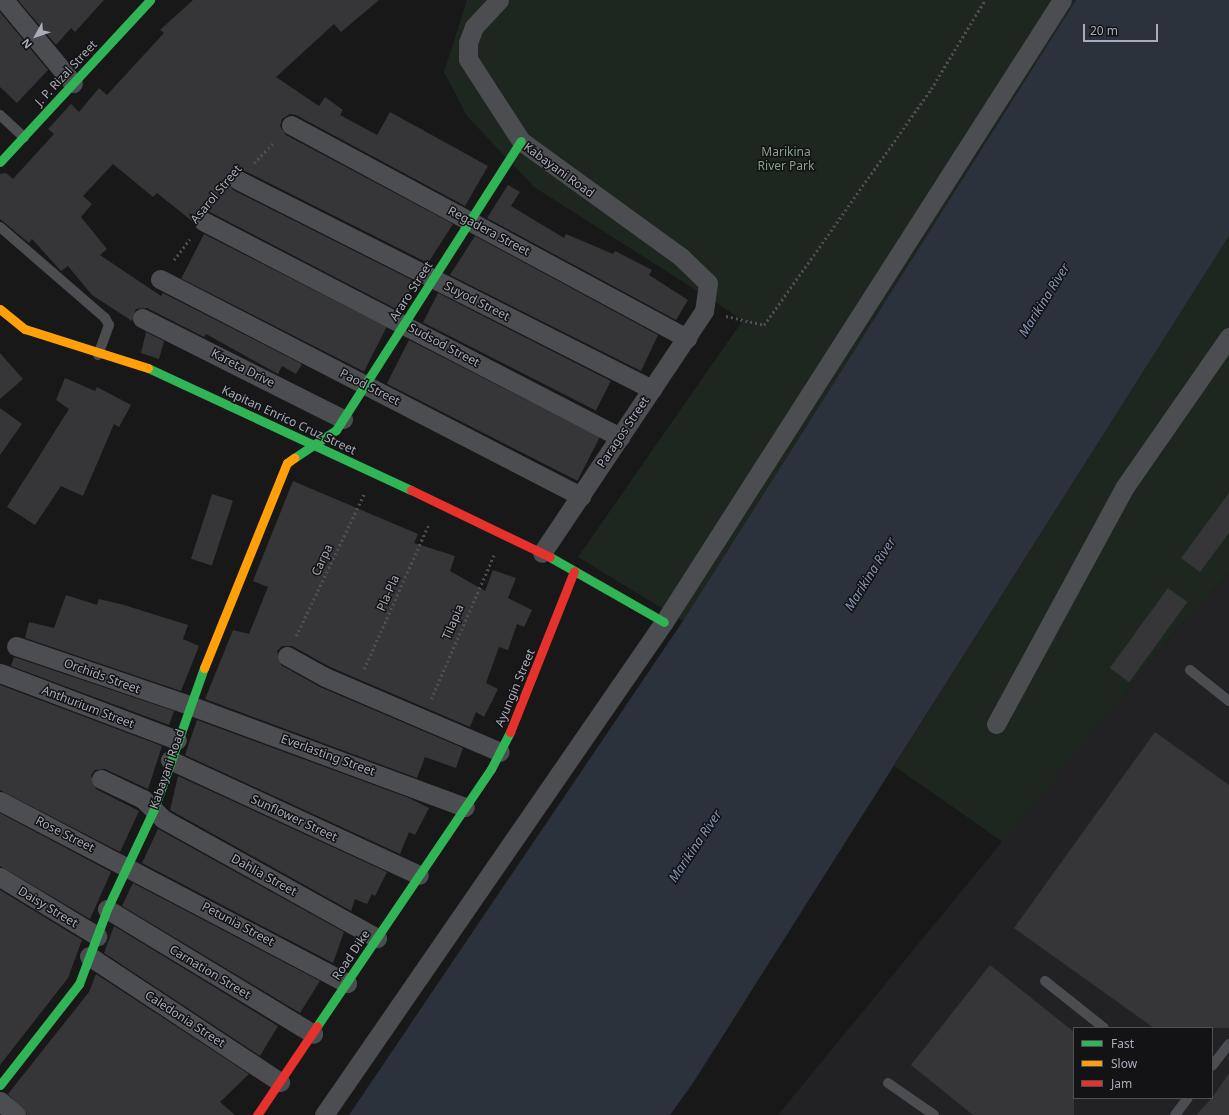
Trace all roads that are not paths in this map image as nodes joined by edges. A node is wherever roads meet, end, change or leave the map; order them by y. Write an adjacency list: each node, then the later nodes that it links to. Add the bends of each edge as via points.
1 (4, 0): 5 (street)
2 (150, 0): 5 (street, J. P. Rizal Street)
3 (499, 0): 9 (street, Kabayani Road, via 474,27 468,43 468,59)
4 (1062, 0): 32 (street)
5 (73, 83): 8 (street, J. P. Rizal Street)
6 (0, 115): 8 (lane)
7 (291, 125): 13 (street, Regadera Street)
8 (24, 137): 10 (street, J. P. Rizal Street)
9 (520, 141): 13 (street, Araro Street); 18 (street, Kabayani Road, via 681,257 708,284)
10 (0, 162)
11 (238, 180): 15 (street, Suyod Street)
12 (203, 221): 20 (street, Sudsod Street)
13 (470, 221): 15 (street, Araro Street); 22 (street, Regadera Street)
14 (0, 227): 23 (lane, via 105,318 108,325)
15 (433, 278): 20 (street, Araro Street); 25 (street, Suyod Street)
16 (160, 279): 24 (street, Paod Street)
17 (0, 309): 23 (street, Kapitan Enrico Cruz Street, via 25,329)
18 (704, 311): 22 (street, Paragos Street)
19 (142, 318): 26 (street, Kareta Drive)
20 (404, 324): 24 (street, Araro Street); 27 (street, Sudsod Street)
21 (1229, 337): 39 (street, via 1124,488)
22 (687, 338): 25 (street, Paragos Street)
23 (98, 355): 28 (street, Kapitan Enrico Cruz Street, via 143,366)
24 (364, 384): 26 (street, Araro Street); 29 (street, Paod Street)
25 (652, 389): 27 (street, Paragos Street)
26 (343, 419): 28 (street, Araro Street, via 336,430)
27 (620, 437): 29 (street, Paragos Street)
28 (314, 446): 30 (street, Kapitan Enrico Cruz Street, via 374,472); 38 (street, Kabayani Road, via 287,463)
29 (581, 496): 30 (street, Paragos Street)
30 (542, 554): 31 (street, Kapitan Enrico Cruz Street)
31 (574, 571): 32 (street, Kapitan Enrico Cruz Street); 41 (street, Ayungin Street, via 521,710)
32 (664, 622): 67 (street)
33 (16, 646): 38 (street, Orchids Street)
34 (287, 656): 41 (street, via 354,690)
35 (1190, 670): 37 (lane)
36 (0, 673): 40 (street, Anthurium Street)
37 (1229, 701)
38 (190, 705): 40 (street, Kabayani Road); 45 (street, Everlasting Street)
39 (996, 724)
40 (177, 740): 42 (street, Kabayani Road)
41 (500, 752): 45 (street, Ayungin Street)
42 (170, 760): 46 (street, Kabayani Road); 48 (street, Sunflower Street)
43 (101, 779): 46 (street, Dahlia Street, via 143,800)
44 (0, 801): 47 (street, Rose Street)
45 (465, 807): 48 (street, Road Dike)
46 (154, 809): 47 (street, Kabayani Road); 52 (street, Dahlia Street, via 163,819)
47 (129, 866): 50 (street, Kabayani Road); 55 (street, Petunia Street)
48 (419, 875): 52 (street, Road Dike)
49 (0, 877): 51 (street, Daisy Street)
50 (108, 909): 51 (street, Kabayani Road); 57 (street, Carnation Street)
51 (97, 936): 53 (street, Kabayani Road)
52 (377, 938): 55 (street, Road Dike)
53 (89, 956): 60 (street, Caledonia Street); 62 (street, Kabayani Road, via 79,984)
54 (1045, 981): 56 (lane)
55 (347, 983): 57 (street, Road Dike)
56 (1103, 1027)
57 (312, 1034): 60 (street, Road Dike)
58 (1229, 1044): 59 (lane)
59 (1213, 1065)
60 (280, 1082): 66 (street, Road Dike)
61 (888, 1083): 68 (lane)
62 (0, 1085)
63 (1187, 1099): 69 (lane)
64 (0, 1101): 65 (street)
65 (16, 1115)
66 (257, 1115)
67 (324, 1115)
68 (934, 1115)
69 (1175, 1115)

